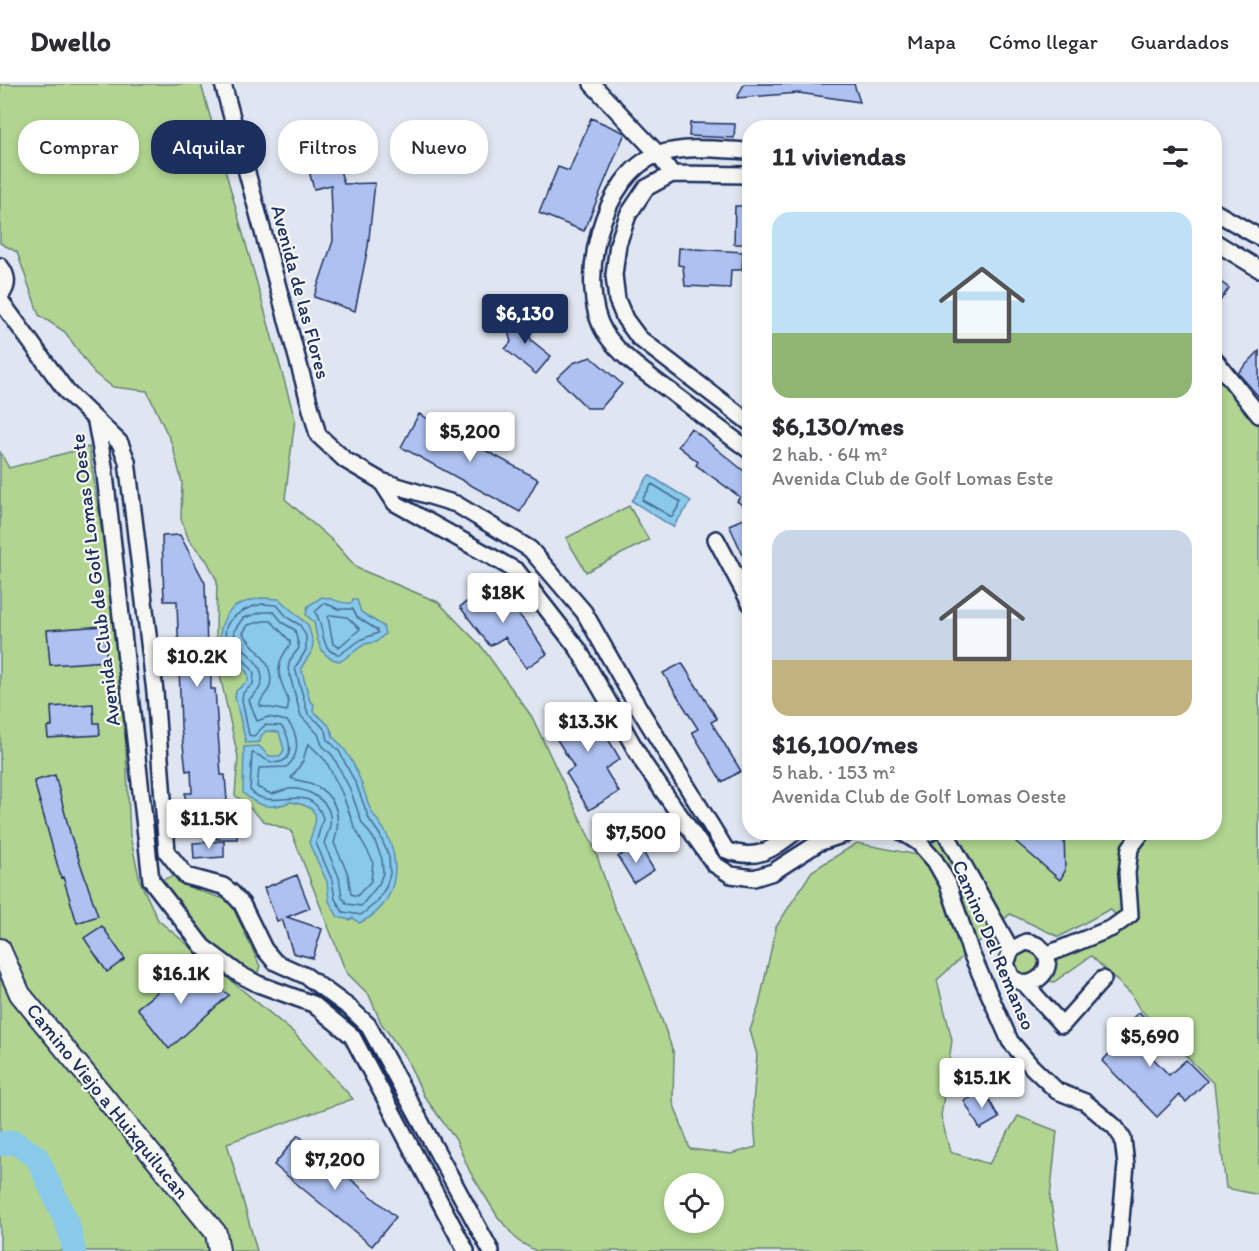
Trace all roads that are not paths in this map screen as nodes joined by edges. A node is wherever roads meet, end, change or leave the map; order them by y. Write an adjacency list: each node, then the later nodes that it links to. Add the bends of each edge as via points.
1 (223, 84): 18 (street, Avenida de las Flores, via 318,435 345,460)
2 (592, 84): 4 (street)
3 (742, 151): 4 (street, via 684,149)
4 (658, 154): 5 (street); 17 (street, via 632,170 610,203 597,238 592,272 594,304 605,332 630,361)
5 (672, 174): 6 (street); 15 (street, via 646,188 628,215 616,255 617,300 639,338)
6 (742, 175)
7 (1222, 216): 8 (street)
8 (1259, 237)
9 (1222, 246): 11 (street)
10 (0, 266): 12 (street, via 6,275)
11 (1259, 269)
12 (0, 298): 16 (street, via 67,392)
13 (1222, 369): 14 (street)
14 (1259, 415)
15 (742, 417)
16 (96, 422): 26 (street, Avenida Club de Golf Lomas Oeste, via 120,443 127,461 155,692 167,852); 27 (street, Avenida Club de Golf Lomas Oeste)
17 (742, 445)
18 (381, 481): 21 (street, via 456,504 530,549 584,612 726,850 755,855); 22 (street, via 395,502 517,571 578,649 644,764 714,864 731,875 754,878 773,872)
19 (716, 539): 20 (street)
20 (742, 588)
21 (784, 840)
22 (827, 840)
23 (915, 840): 38 (street, Camino Del Remanso, via 935,861 948,884 971,952 1010,1041 1057,1091 1085,1102 1115,1127 1123,1139 1126,1166)
24 (949, 840): 29 (street)
25 (1136, 840): 30 (street, via 1130,848 1127,873 1130,915 1112,928)
26 (174, 864): 27 (street); 31 (street, via 186,876 231,892)
27 (151, 880): 33 (street, via 203,947)
28 (0, 949): 35 (main road, Camino Viejo a Huixquilucan, via 20,993 216,1233)
29 (1011, 950): 30 (street, via 1017,944 1034,944); 34 (street, via 1007,972)
30 (1046, 955): 34 (street, via 1044,975)
31 (275, 962): 33 (street); 37 (street, via 306,976 368,1025)
32 (1103, 979): 34 (street, via 1062,1025)
33 (258, 984): 36 (street, via 313,1004 351,1036)
34 (1025, 984)
35 (219, 1251)
36 (466, 1251)
37 (491, 1251)
38 (1118, 1251)

